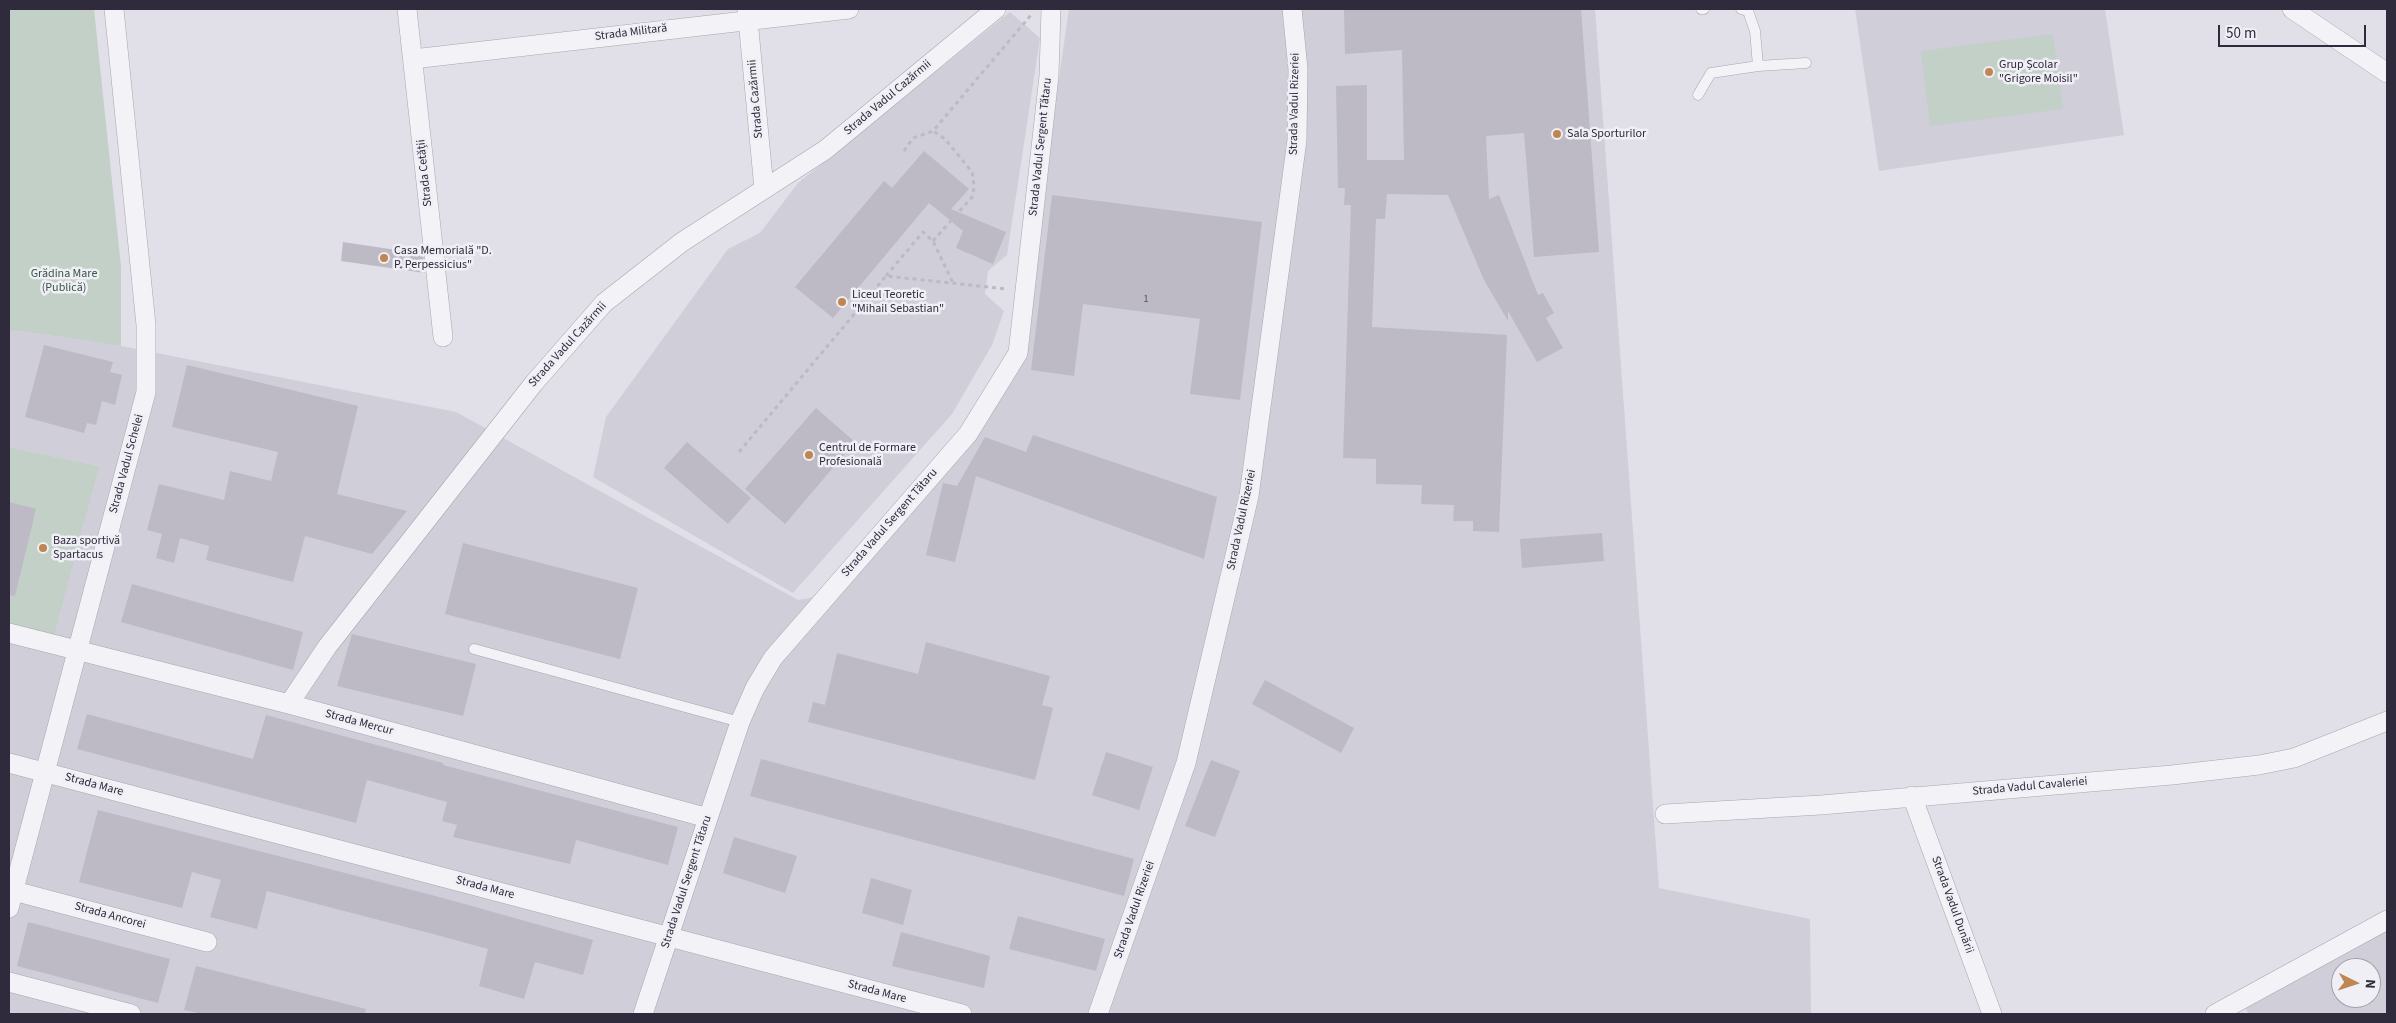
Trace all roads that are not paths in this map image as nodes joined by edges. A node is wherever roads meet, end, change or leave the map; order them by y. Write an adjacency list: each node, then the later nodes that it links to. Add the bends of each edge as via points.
1 (114, 9): 19 (street, Strada Vadul Schelei, via 146,325 146,392)
2 (407, 9): 10 (street, Strada Cetății)
3 (849, 9): 9 (street, Strada Militară)
4 (996, 9): 15 (street, Strada Vadul Cazărmii, via 825,150)
5 (1051, 9): 22 (street, Strada Vadul Sergent Tătaru, via 1049,76 1018,353 968,434 773,658)
6 (1292, 9): 37 (street, Strada Vadul Rizeriei, via 1298,69 1297,140 1249,496 1186,763)
7 (1741, 9): 12 (lane, via 1748,12 1755,31)
8 (2292, 9): 13 (street)
9 (748, 14): 10 (street, Strada Militară); 15 (street, Strada Cazărmii)
10 (413, 59): 16 (street, Strada Cetății)
11 (1806, 63): 12 (lane)
12 (1758, 66): 14 (lane, via 1711,73)
13 (2387, 73)
14 (1698, 95)
15 (764, 189): 20 (street, Strada Vadul Cazărmii, via 682,242 604,304 534,383 327,647)
16 (443, 337)
17 (9, 633): 19 (street, Strada Mercur)
18 (474, 649): 22 (lane)
19 (77, 650): 20 (street, Strada Mercur); 24 (street, Strada Vadul Schelei)
20 (289, 704): 27 (street, Strada Mercur)
21 (2387, 721): 25 (street, Strada Vadul Cavaleriei, via 2294,758 2259,765)
22 (740, 722): 27 (street, Strada Vadul Sergent Tătaru)
23 (9, 764): 24 (street, Strada Mare)
24 (45, 772): 28 (street, Strada Vadul Schelei); 30 (street, Strada Mare)
25 (1912, 796): 26 (street, Strada Vadul Cavaleriei); 38 (street, Strada Vadul Dunării)
26 (1665, 814)
27 (708, 818): 30 (street, Strada Vadul Sergent Tătaru)
28 (11, 900): 31 (street, Strada Ancorei)
29 (2387, 920): 33 (street)
30 (669, 937): 35 (street, Strada Vadul Sergent Tătaru); 36 (street, Strada Mare)
31 (207, 942)
32 (9, 982): 34 (street)
33 (2237, 1009): 39 (street)
34 (131, 1014)
35 (643, 1014)
36 (962, 1014)
37 (1098, 1014)
38 (1992, 1014)
39 (2215, 1014)

